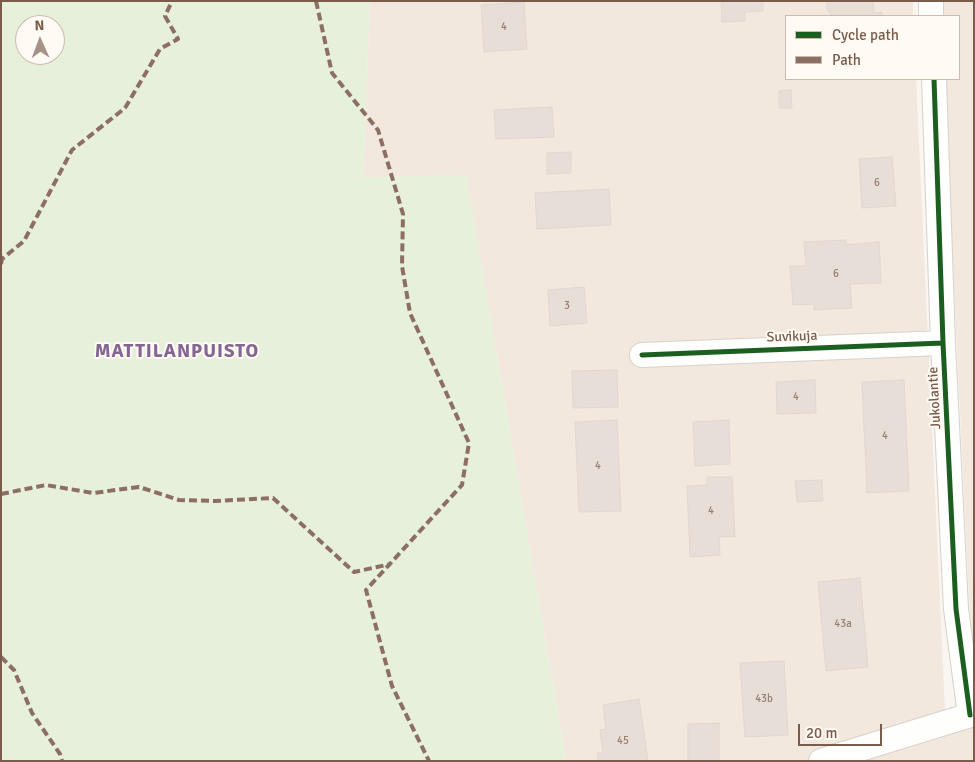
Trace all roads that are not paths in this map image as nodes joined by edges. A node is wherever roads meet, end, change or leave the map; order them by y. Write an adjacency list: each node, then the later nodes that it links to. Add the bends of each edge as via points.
1 (931, 1): 2 (street)
2 (931, 15)
3 (934, 80): 4 (street, Jukolantie)
4 (943, 342): 5 (street, Suvikuja); 6 (street, Jukolantie, via 956,609)
5 (642, 355)
6 (972, 714): 7 (street)
7 (822, 761)

